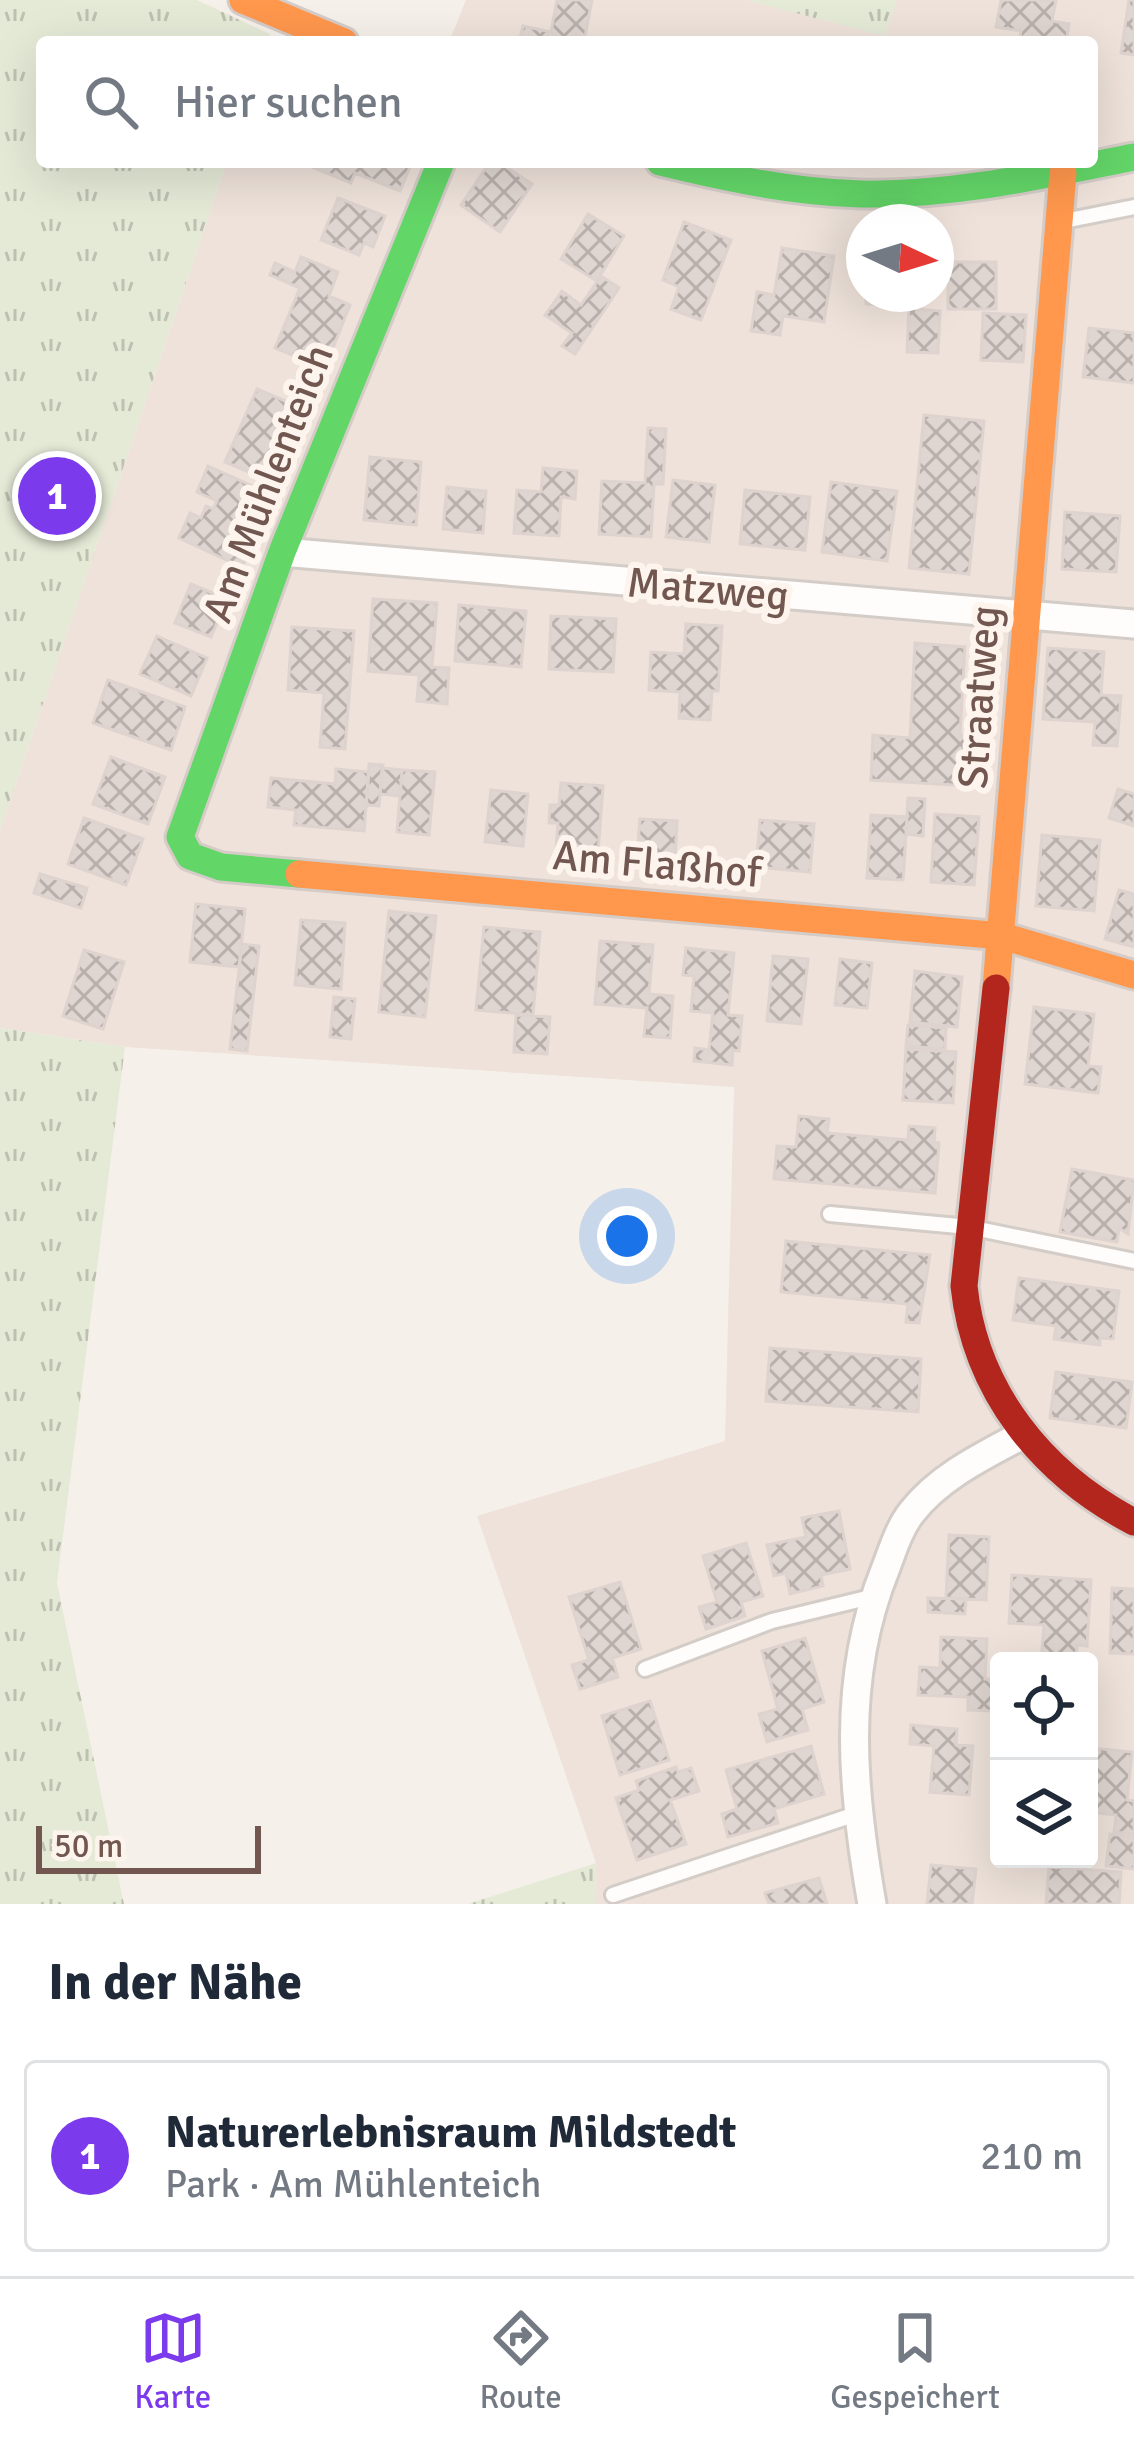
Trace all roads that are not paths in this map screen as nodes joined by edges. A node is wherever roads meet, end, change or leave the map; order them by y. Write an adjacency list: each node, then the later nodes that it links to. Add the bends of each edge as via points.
1 (243, 0): 2 (street)
2 (330, 36)
3 (1134, 157): 4 (street)
4 (1098, 165)
5 (439, 168): 11 (street, Am Mühlenteich)
6 (684, 168): 8 (street, via 860,194)
7 (1085, 168): 8 (street)
8 (1063, 173): 10 (street, Straatweg)
9 (1134, 207): 10 (lane)
10 (1059, 222): 12 (street, Straatweg)
11 (282, 552): 12 (street, Matzweg); 14 (street, Am Mühlenteich)
12 (1025, 615): 13 (street, Matzweg); 15 (street, Straatweg)
13 (1134, 624)
14 (180, 837): 15 (street, Am Flaßhof, via 190,856 221,867)
15 (1002, 936): 16 (street, Am Flaßhof); 18 (street, Straatweg)
16 (1134, 975)
17 (830, 1214): 18 (lane)
18 (969, 1227): 19 (lane); 20 (street, Straatweg, via 970,1333)
19 (1134, 1261)
20 (1024, 1434): 21 (street, Straatweg, via 1069,1478); 22 (street, via 962,1467 912,1512)
21 (1134, 1522)
22 (874, 1596): 23 (lane, via 772,1621); 24 (street, via 854,1715)
23 (645, 1669)
24 (856, 1814): 25 (lane); 26 (street)
25 (613, 1894)
26 (872, 1904)

